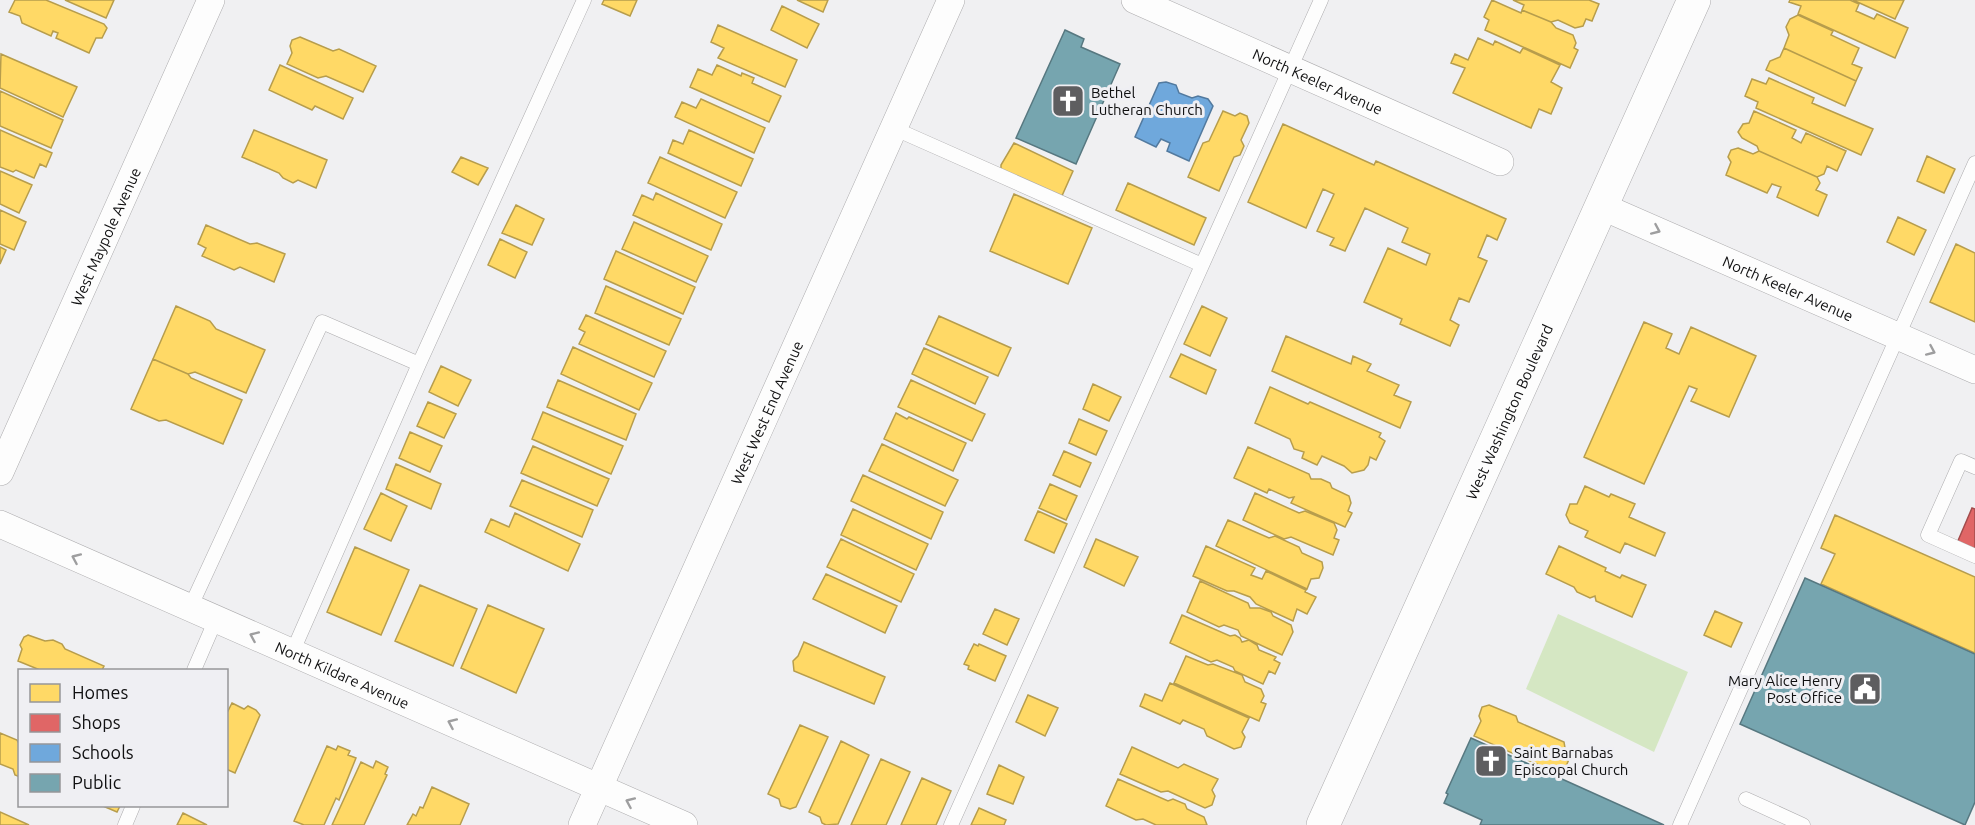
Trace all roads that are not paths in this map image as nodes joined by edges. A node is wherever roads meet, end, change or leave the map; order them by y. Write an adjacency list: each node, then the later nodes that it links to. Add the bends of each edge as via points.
1 (211, 0): 17 (street, West Maypole Avenue)
2 (584, 0): 14 (lane)
3 (951, 0): 8 (street, West West End Avenue)
4 (1135, 0): 7 (street, North Keeler Avenue)
5 (1321, 0): 7 (lane)
6 (1694, 0): 11 (street, West Washington Boulevard)
7 (1290, 69): 9 (street, North Keeler Avenue); 12 (lane)
8 (893, 128): 12 (lane); 24 (street, West West End Avenue)
9 (1500, 162)
10 (1975, 163): 13 (lane)
11 (1603, 207): 13 (street, North Keeler Avenue, one-way to 13); 31 (street, West Washington Boulevard)
12 (1202, 265): 30 (lane)
13 (1897, 336): 15 (street, North Keeler Avenue, one-way to 15); 32 (lane)
14 (419, 364): 20 (lane, via 322,322); 22 (lane)
15 (1975, 370)
16 (1975, 467): 19 (lane, via 1961,461 1928,535)
17 (0, 472)
18 (0, 524): 20 (street, North Kildare Avenue, one-way to 18)
19 (1975, 556)
20 (190, 608): 21 (street, North Kildare Avenue)
21 (216, 620): 22 (street, North Kildare Avenue, one-way to 21); 23 (lane)
22 (292, 653): 24 (street, North Kildare Avenue, one-way to 22)
23 (194, 669)
24 (599, 788): 28 (street, West West End Avenue); 29 (street, North Kildare Avenue, one-way to 24)
25 (1746, 800): 33 (lane)
26 (134, 807): 27 (lane)
27 (125, 825)
28 (582, 825)
29 (684, 825)
30 (951, 825)
31 (1323, 825)
32 (1680, 825)
33 (1803, 825)

